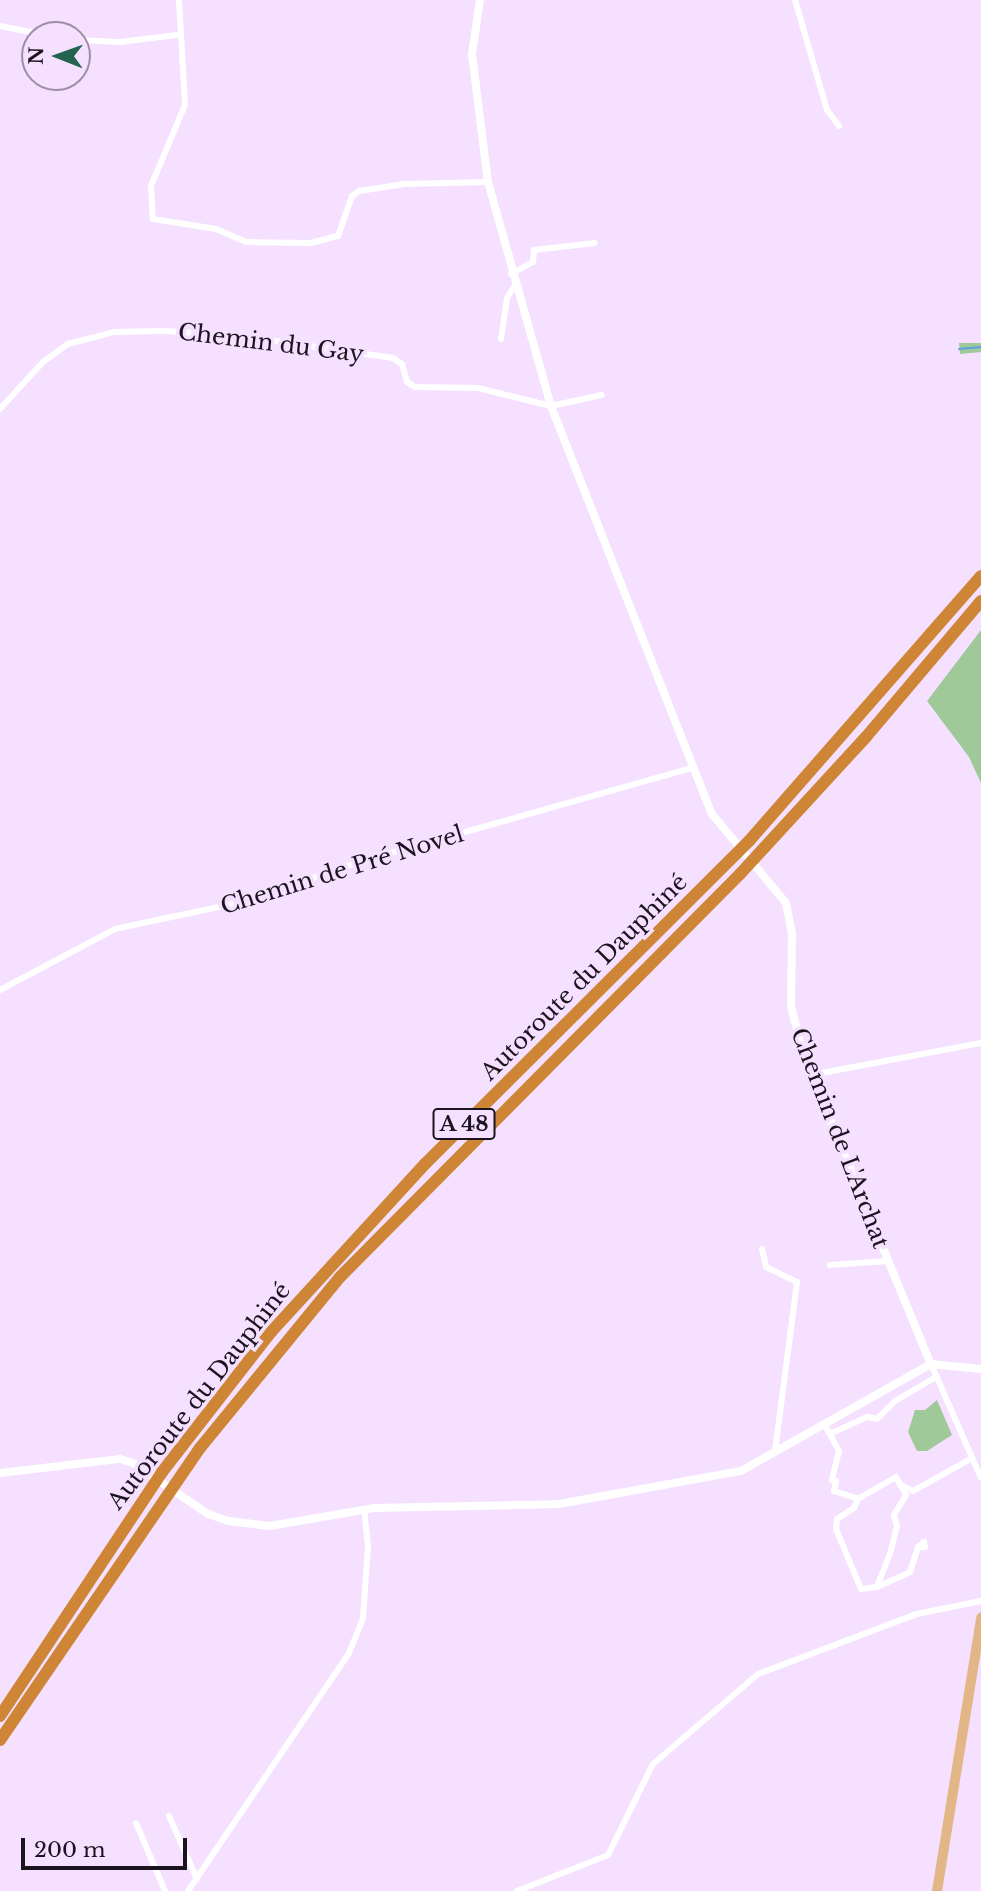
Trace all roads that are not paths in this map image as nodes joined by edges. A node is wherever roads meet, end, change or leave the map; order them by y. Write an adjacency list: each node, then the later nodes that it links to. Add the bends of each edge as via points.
1 (179, 0): 6 (street)
2 (480, 0): 9 (street, Chemin de L'Archat, via 472,54)
3 (795, 0): 8 (street, via 827,110)
4 (0, 26): 5 (street)
5 (21, 30)
6 (177, 34): 7 (street, via 120,42); 9 (street, via 184,114 151,186 153,219 216,229 246,242 323,241 338,236 347,205 359,191 404,184)
7 (91, 41)
8 (839, 126)
9 (488, 182): 11 (street, Chemin de L'Archat)
10 (595, 243): 11 (street, via 534,250 533,262)
11 (511, 274): 12 (street, Chemin de L'Archat)
12 (514, 289): 13 (street, via 506,300); 15 (street, Chemin de L'Archat)
13 (501, 340)
14 (602, 395): 15 (street)
15 (551, 406): 16 (street, Chemin du Gay, via 478,388 412,386 393,358 239,336 164,331 114,332 68,344 43,362); 19 (street, Chemin de L'Archat)
16 (0, 409)
17 (981, 576): 43 (highway, Autoroute du Dauphiné / A 48, via 749,841 426,1163 296,1303 162,1472)
18 (981, 601): 44 (highway, Autoroute du Dauphiné / A 48, via 866,737 740,874 433,1179 332,1286 200,1448)
19 (692, 768): 20 (street, Chemin de Pré Novel, via 359,862 247,901 115,929); 22 (street, Chemin de L'Archat, via 711,813 763,870 790,914 791,1006)
20 (0, 990)
21 (981, 1043): 22 (street)
22 (811, 1074): 24 (street, Chemin de L'Archat)
23 (762, 1249): 31 (street, via 766,1267 797,1282)
24 (888, 1261): 25 (street); 26 (street, Chemin de L'Archat)
25 (830, 1265)
26 (931, 1364): 27 (street); 28 (street); 29 (street)
27 (981, 1368)
28 (936, 1377): 30 (street, via 895,1401 877,1419 867,1418); 32 (street)
29 (824, 1423): 30 (street); 31 (street)
30 (830, 1434): 36 (street, via 839,1451 834,1491)
31 (775, 1451): 37 (street, via 741,1471 559,1504)
32 (972, 1458): 34 (street); 35 (street, via 913,1491)
33 (0, 1473): 37 (street, via 120,1459 218,1518 255,1525 281,1525)
34 (981, 1478)
35 (901, 1485): 36 (street, via 896,1477); 39 (street, via 906,1495 894,1515 894,1535)
36 (858, 1499): 39 (street, via 854,1508 837,1520 836,1529 861,1589)
37 (364, 1509): 47 (street, via 368,1546 363,1618 349,1653)
38 (918, 1548): 39 (street, via 910,1572)
39 (877, 1587)
40 (981, 1601): 50 (street, via 917,1614 758,1674 653,1764 608,1855)
41 (981, 1618): 51 (main road)
42 (981, 1657): 52 (main road)
43 (0, 1716)
44 (0, 1740)
45 (169, 1816): 47 (street)
46 (136, 1824): 48 (street)
47 (197, 1879): 49 (street)
48 (165, 1891)
49 (188, 1891)
50 (517, 1891)
51 (937, 1891)
52 (943, 1891)

